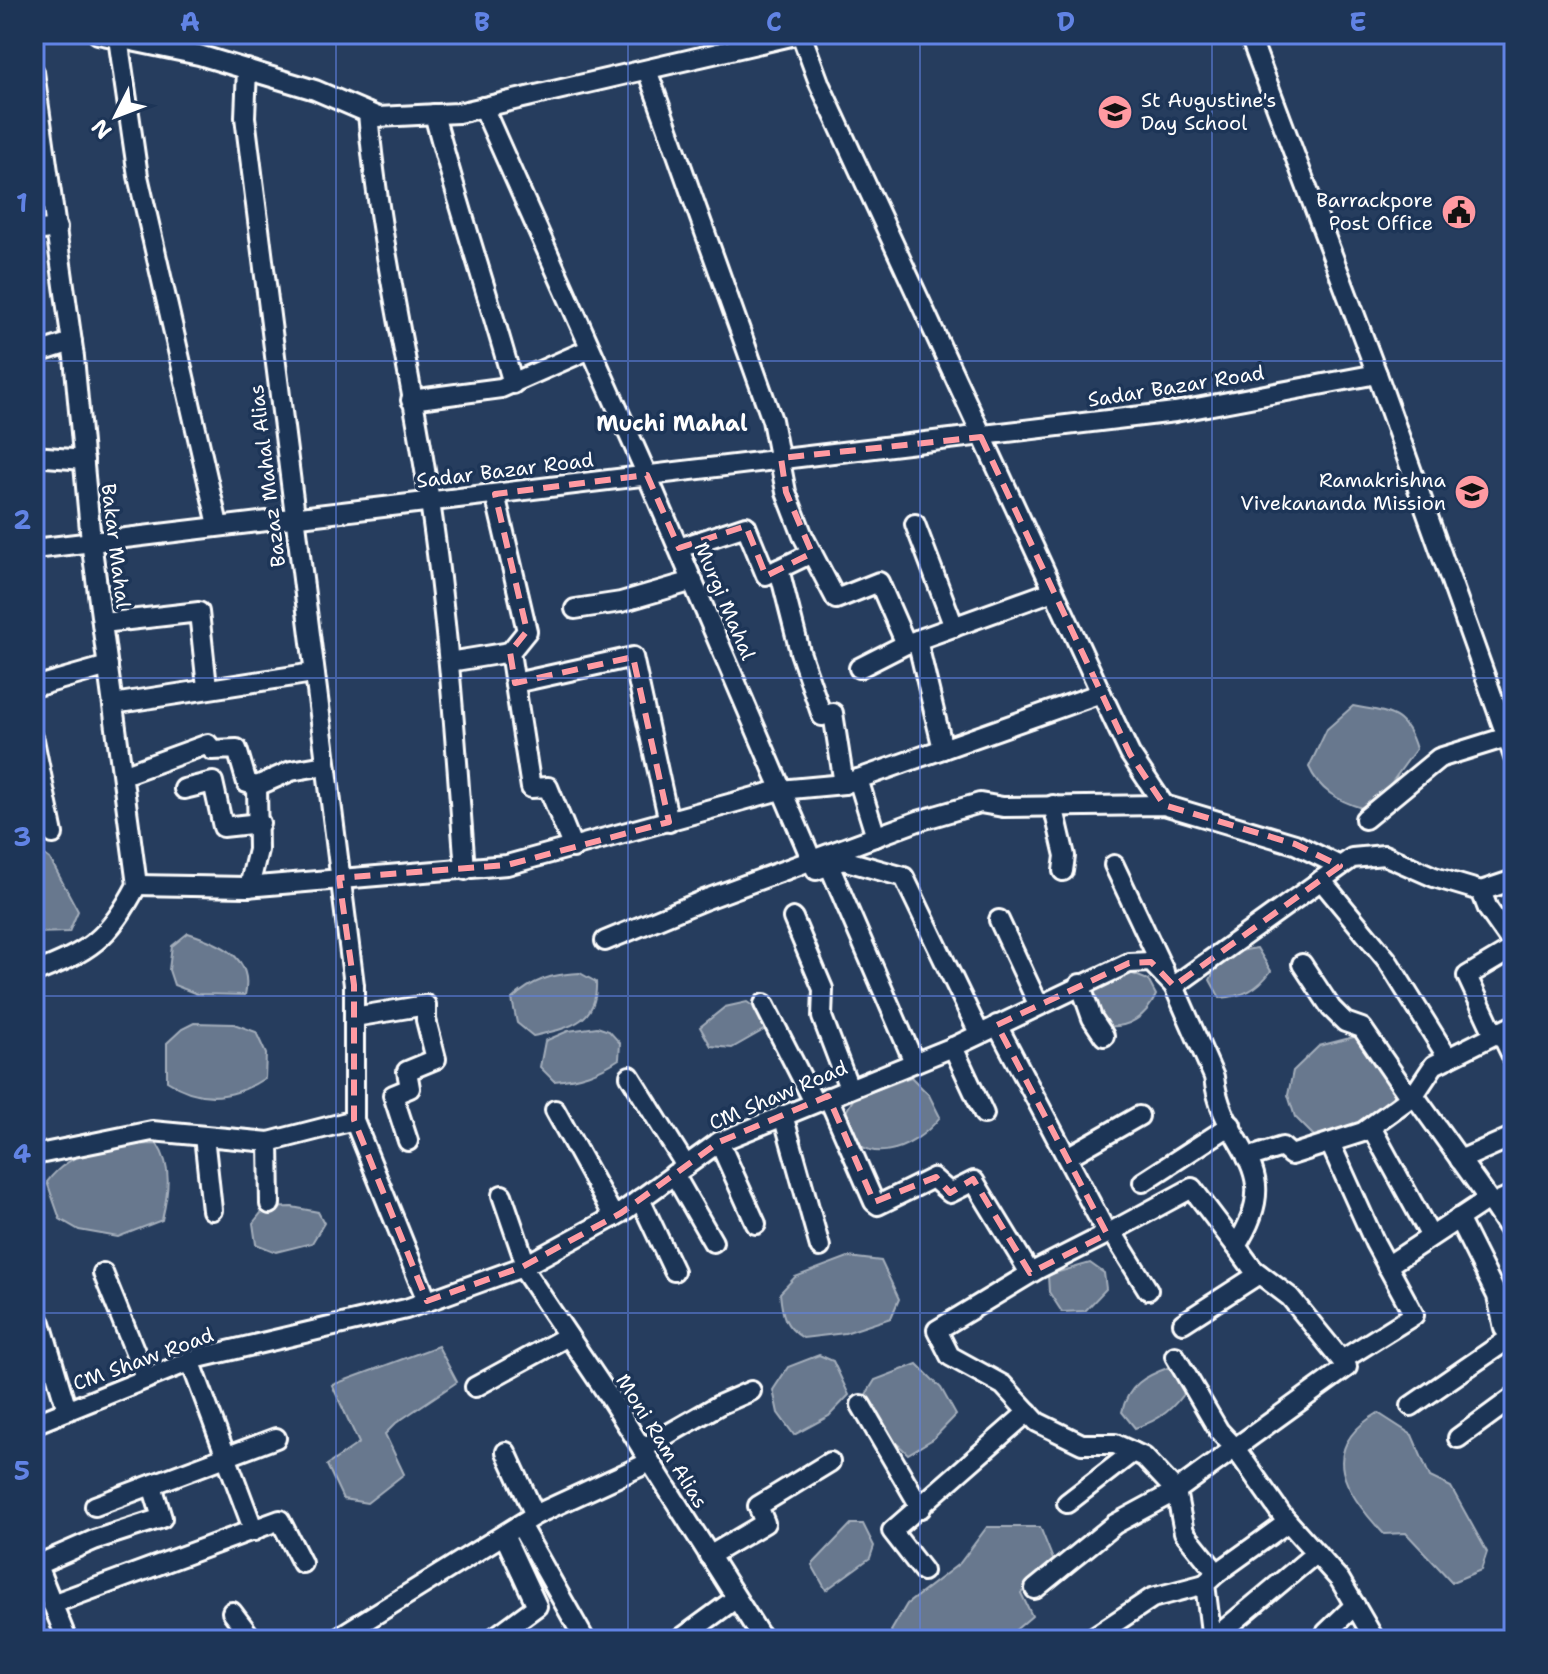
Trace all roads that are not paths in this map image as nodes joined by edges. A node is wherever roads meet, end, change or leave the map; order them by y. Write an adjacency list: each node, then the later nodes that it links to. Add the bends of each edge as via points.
1 (98, 34): 4 (street)
2 (801, 34): 6 (street); 19 (street)
3 (1249, 34): 16 (street)
4 (118, 38): 5 (street); 28 (street, via 138,176)
5 (247, 69): 9 (street); 26 (street, Bazaz Mahal Alias, via 245,117)
6 (647, 70): 8 (street); 21 (street)
7 (34, 72): 11 (street, Bakar Mahal)
8 (483, 107): 10 (street); 14 (street, Murgi Mahal)
9 (368, 113): 10 (street); 18 (street)
10 (434, 114): 17 (street)
11 (57, 228): 12 (street); 13 (street, Bakar Mahal)
12 (34, 231)
13 (72, 342): 15 (street); 22 (street, Bakar Mahal)
14 (590, 349): 17 (street); 23 (street, Murgi Mahal)
15 (34, 354)
16 (1377, 374): 19 (street, Sadar Bazar Road, via 1175,412); 50 (street)
17 (513, 384): 18 (street)
18 (411, 400): 25 (street)
19 (981, 437): 21 (street, Sadar Bazar Road); 35 (street)
20 (34, 456): 22 (street)
21 (781, 458): 23 (street, Sadar Bazar Road); 32 (street, via 786,492)
22 (84, 460): 29 (street, Bakar Mahal)
23 (647, 475): 24 (street, Sadar Bazar Road); 30 (street, Murgi Mahal)
24 (495, 494): 25 (street, Sadar Bazar Road); 40 (street, via 527,631)
25 (430, 501): 26 (street, Sadar Bazar Road); 41 (street)
26 (293, 517): 28 (street, Sadar Bazar Road); 44 (street, Bazaz Mahal Alias)
27 (915, 524): 38 (street)
28 (218, 525): 29 (street, Sadar Bazar Road)
29 (91, 541): 31 (street, Sadar Bazar Road); 37 (street, Bakar Mahal)
30 (679, 548): 33 (street, via 746,526 766,575); 34 (street, Murgi Mahal)
31 (34, 549)
32 (812, 553): 33 (street); 39 (street, via 836,599 879,582)
33 (779, 569): 56 (street, via 822,716 833,713)
34 (693, 581): 36 (street); 59 (street, Murgi Mahal)
35 (1053, 591): 38 (street); 48 (street)
36 (575, 609)
37 (103, 623): 42 (street, Bakar Mahal); 47 (street, via 199,612)
38 (954, 627): 39 (street)
39 (912, 642): 43 (street); 52 (street)
40 (510, 652): 41 (street); 45 (street)
41 (449, 662): 71 (street)
42 (108, 666): 46 (street); 49 (street, Bakar Mahal)
43 (859, 668)
44 (313, 673): 47 (street); 54 (street, Bazaz Mahal Alias)
45 (515, 683): 63 (street, via 633,657); 67 (street, via 531,788 548,787)
46 (34, 687)
47 (207, 687): 49 (street)
48 (1101, 693): 52 (street); 61 (street, via 1130,754)
49 (113, 704): 55 (street, Bakar Mahal)
50 (1507, 737): 53 (street); 62 (street, via 1439,758)
51 (34, 740): 65 (street)
52 (943, 749): 56 (street)
53 (1514, 757)
54 (325, 765): 57 (street, via 291,771); 73 (street, Bazaz Mahal Alias)
55 (123, 775): 57 (street, via 208,744 212,750 237,749 247,783); 76 (street, Bakar Mahal)
56 (851, 782): 59 (street); 66 (street)
57 (257, 786): 64 (street)
58 (184, 789): 64 (street, via 213,782 223,827)
59 (780, 790): 63 (street); 68 (street, Murgi Mahal)
60 (1053, 805): 61 (street); 66 (street, via 980,803); 72 (street, via 1065,856)
61 (1164, 805): 70 (street, via 1295,844)
62 (1365, 819)
63 (669, 822): 67 (street)
64 (260, 823): 77 (street)
65 (53, 834)
66 (876, 837): 68 (street)
67 (573, 848): 71 (street)
68 (821, 863): 81 (street, via 704,900); 92 (street, via 843,860 904,877); 97 (street, Murgi Mahal)
69 (1114, 865): 85 (street)
70 (1340, 866): 74 (street); 78 (street, via 1352,858 1384,855)
71 (465, 870): 73 (street)
72 (1063, 871)
73 (339, 878): 77 (street); 89 (street, Bazaz Mahal Alias)
74 (1321, 880): 85 (street); 95 (street, via 1387,960)
75 (1514, 880): 78 (street)
76 (137, 885): 77 (street); 84 (street, via 118,921 81,954)
77 (249, 887)
78 (1481, 891): 82 (street)
79 (793, 918): 99 (street, via 823,989 822,1017)
80 (999, 920): 88 (street)
81 (605, 941)
82 (1514, 947): 91 (street, via 1467,976)
83 (1302, 964): 100 (street, via 1331,1008 1345,1022 1362,1028)
84 (34, 973)
85 (1170, 982): 86 (street, CM Shaw Road, via 1151,962 1129,963); 107 (street)
86 (1080, 984): 88 (street, CM Shaw Road); 93 (street)
87 (764, 1004): 101 (street)
88 (1038, 1004): 90 (street, CM Shaw Road)
89 (354, 1017): 106 (street, Bazaz Mahal Alias); 111 (street, via 426,1005 436,1059 407,1071 410,1088 393,1095)
90 (997, 1025): 92 (street, CM Shaw Road); 116 (street)
91 (1503, 1030): 95 (street); 96 (street)
92 (979, 1033): 94 (street, CM Shaw Road)
93 (1104, 1036)
94 (953, 1047): 97 (street, CM Shaw Road); 103 (street)
95 (1448, 1058): 100 (street, via 1434,1065)
96 (1514, 1060)
97 (914, 1062): 99 (street, CM Shaw Road)
98 (630, 1076): 119 (street)
99 (849, 1088): 101 (street, CM Shaw Road)
100 (1412, 1096): 108 (street); 118 (street)
101 (821, 1099): 104 (street, CM Shaw Road); 140 (street, via 874,1202 878,1205 933,1178 950,1193 974,1181)
102 (555, 1110): 127 (street)
103 (984, 1114)
104 (783, 1115): 113 (street, CM Shaw Road); 135 (street)
105 (1139, 1116): 116 (street)
106 (354, 1120): 112 (street); 143 (street)
107 (1231, 1125): 117 (street); 120 (street)
108 (1371, 1127): 114 (street); 131 (street)
109 (204, 1136): 112 (street); 115 (street, via 152,1131); 126 (street)
110 (1514, 1136): 118 (street)
111 (408, 1141)
112 (269, 1142): 125 (street)
113 (719, 1142): 119 (street, CM Shaw Road); 129 (street)
114 (1330, 1143): 117 (street, via 1291,1155 1282,1147); 137 (street)
115 (34, 1155)
116 (1067, 1157): 130 (street)
117 (1247, 1158): 134 (street, via 1259,1198 1251,1224)
118 (1460, 1160): 124 (street)
119 (680, 1170): 123 (street, CM Shaw Road); 133 (street)
120 (1143, 1182)
121 (1514, 1194): 124 (street)
122 (502, 1195): 136 (street, Moni Ram Alias)
123 (640, 1199): 127 (street, CM Shaw Road); 138 (street)
124 (1490, 1201): 128 (street); 132 (street)
125 (270, 1204)
126 (212, 1210)
127 (614, 1217): 136 (street, CM Shaw Road)
128 (1458, 1218): 131 (street); 147 (street, via 1497,1296)
129 (756, 1224)
130 (1110, 1233): 134 (street, via 1192,1188); 140 (street); 142 (street)
131 (1430, 1235): 137 (street)
132 (1514, 1237)
133 (713, 1242)
134 (1236, 1246): 141 (street)
135 (820, 1247)
136 (524, 1266): 143 (street, CM Shaw Road); 146 (street, Moni Ram Alias)
137 (1387, 1266): 150 (street, via 1414,1315)
138 (674, 1271)
139 (103, 1273): 151 (street)
140 (1030, 1273): 158 (street, via 937,1330 950,1356 1003,1385)
141 (1259, 1274): 145 (street); 150 (street, via 1290,1297)
142 (1148, 1290)
143 (427, 1301): 149 (street, CM Shaw Road)
144 (41, 1323): 157 (street)
145 (1183, 1323)
146 (568, 1336): 152 (street); 166 (street, Moni Ram Alias)
147 (1512, 1340): 156 (street)
148 (1175, 1356): 162 (street, via 1219,1431)
149 (190, 1360): 151 (street, CM Shaw Road); 165 (street)
150 (1342, 1360): 162 (street, via 1347,1367)
151 (146, 1379): 157 (street, CM Shaw Road)
152 (475, 1387)
153 (751, 1391): 166 (street, via 719,1405)
154 (1514, 1397): 161 (street)
155 (861, 1405): 172 (street)
156 (1411, 1406)
157 (67, 1410): 159 (street, CM Shaw Road)
158 (1028, 1412): 164 (street, via 1037,1422 1082,1444 1115,1444); 172 (street)
159 (34, 1424)
160 (276, 1438): 165 (street)
161 (1458, 1438)
162 (1235, 1448): 169 (street); 174 (street)
163 (506, 1452): 173 (street)
164 (1133, 1452): 169 (street); 170 (street)
165 (227, 1456): 168 (street); 175 (street)
166 (646, 1456): 173 (street); 178 (street, Moni Ram Alias)
167 (830, 1462): 178 (street, via 758,1506 765,1523)
168 (152, 1485): 171 (street); 179 (street, via 162,1518)
169 (1176, 1491): 182 (street, via 1184,1532); 183 (street, via 1115,1524)
170 (1067, 1503)
171 (95, 1506)
172 (921, 1508): 181 (street, via 892,1534)
173 (527, 1520): 176 (street); 194 (street)
174 (1288, 1522): 177 (street); 182 (street)
175 (254, 1531): 180 (street, via 280,1520); 185 (street)
176 (504, 1535): 189 (street, via 537,1606); 192 (street)
177 (1316, 1553): 186 (street); 198 (street)
178 (709, 1556): 184 (street, Moni Ram Alias)
179 (35, 1562): 185 (street)
180 (302, 1563)
181 (923, 1571)
182 (1211, 1578): 197 (street, via 1152,1598); 198 (street)
183 (1035, 1589)
184 (735, 1599): 195 (street); 196 (street, Moni Ram Alias)
185 (52, 1604): 190 (street)
186 (1355, 1605): 199 (street, via 1326,1633); 200 (street)
187 (232, 1612): 191 (street)
188 (1514, 1632): 201 (street)
189 (512, 1633): 193 (street)
190 (67, 1640)
191 (253, 1640)
192 (334, 1640)
193 (491, 1640)
194 (585, 1640)
195 (679, 1640)
196 (763, 1640)
197 (1089, 1640)
198 (1212, 1640)
199 (1328, 1640)
200 (1375, 1640)
201 (1509, 1640)

